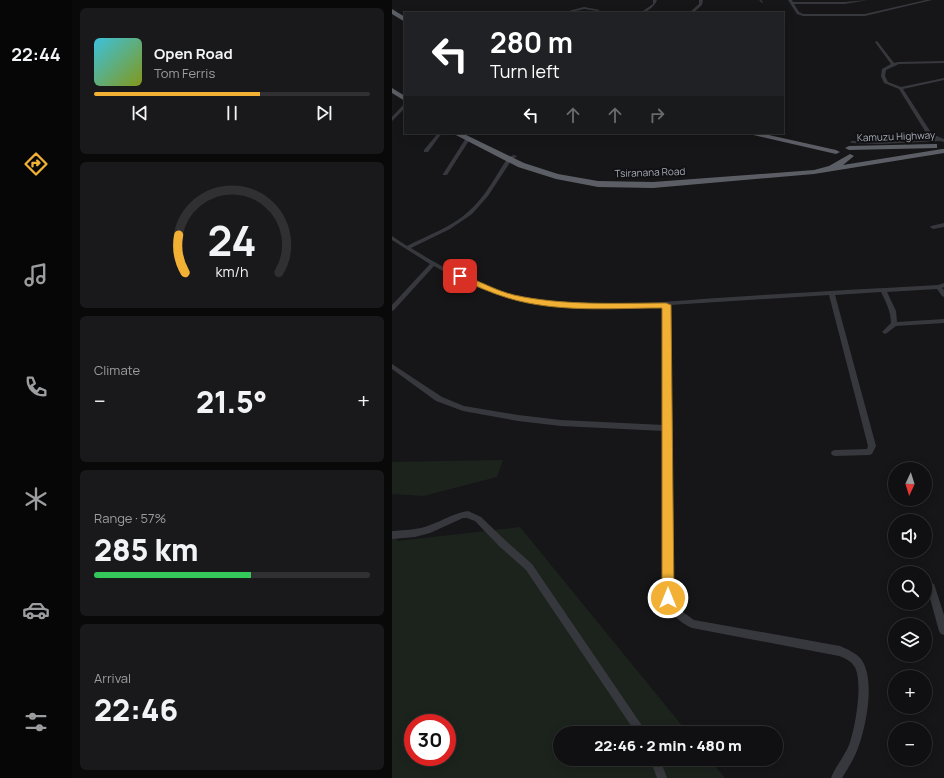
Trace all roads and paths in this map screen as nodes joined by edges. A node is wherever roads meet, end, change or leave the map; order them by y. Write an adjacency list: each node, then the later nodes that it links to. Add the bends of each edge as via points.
1 (655, 0): 11 (street, via 654,4)
2 (701, 0): 12 (street, via 701,4)
3 (866, 0): 5 (street)
4 (930, 0): 6 (street, via 861,15 803,15)
5 (857, 1): 6 (street)
6 (791, 2)
7 (392, 5): 13 (highway)
8 (598, 10): 10 (street, via 584,8)
9 (392, 11): 14 (highway)
10 (567, 12)
11 (643, 12)
12 (692, 12)
13 (404, 13)
14 (404, 19)
15 (877, 42): 17 (street)
16 (944, 62): 17 (street)
17 (893, 64): 20 (street, via 884,69 883,76 889,85)
18 (944, 80): 20 (street)
19 (392, 86): 22 (highway)
20 (901, 88): 30 (street, via 901,92 930,136)
21 (392, 90): 23 (highway)
22 (404, 92)
23 (404, 97)
24 (404, 106): 25 (street)
25 (392, 120)
26 (439, 134): 32 (street)
27 (754, 134): 33 (highway)
28 (770, 134): 33 (highway, Kamuzu Highway)
29 (467, 136): 34 (highway, Tsiranana Road); 36 (street)
30 (943, 144): 31 (highway, Kamuzu Highway); 31 (street, via 903,143); 35 (highway)
31 (852, 150): 33 (highway, Kamuzu Highway); 35 (highway, Tsiranana Road)
32 (426, 151)
33 (839, 151): 34 (highway, Tsiranana Road, via 823,165 803,169 644,181 575,176)
34 (512, 158): 35 (highway, Tsiranana Road, via 544,172 576,181 629,186 795,174); 40 (street, via 470,212)
35 (832, 168)
36 (445, 174)
37 (944, 225): 38 (street)
38 (933, 227)
39 (392, 238): 40 (street)
40 (408, 248): 41 (street)
41 (433, 264): 46 (street, via 487,288 526,300 571,305); 47 (street)
42 (942, 286): 43 (street); 45 (street)
43 (884, 290): 44 (street); 49 (street, via 894,313)
44 (832, 294): 46 (street); 53 (street, via 872,446 869,452)
45 (944, 295)
46 (666, 305): 52 (street)
47 (392, 308)
48 (944, 321): 49 (street)
49 (894, 324): 50 (street)
50 (885, 332)
51 (392, 366): 52 (street, via 439,399 463,408 560,423)
52 (668, 428): 60 (street, via 668,598 671,605 692,624 840,651 851,656 859,664 863,674 864,692 858,730 853,748)
53 (835, 453)
54 (392, 535): 57 (street, via 415,534 462,515 468,514 478,519 529,567)
55 (932, 591): 56 (street)
56 (944, 631)
57 (637, 726)
58 (658, 766): 59 (street)
59 (662, 778)
60 (836, 778)

